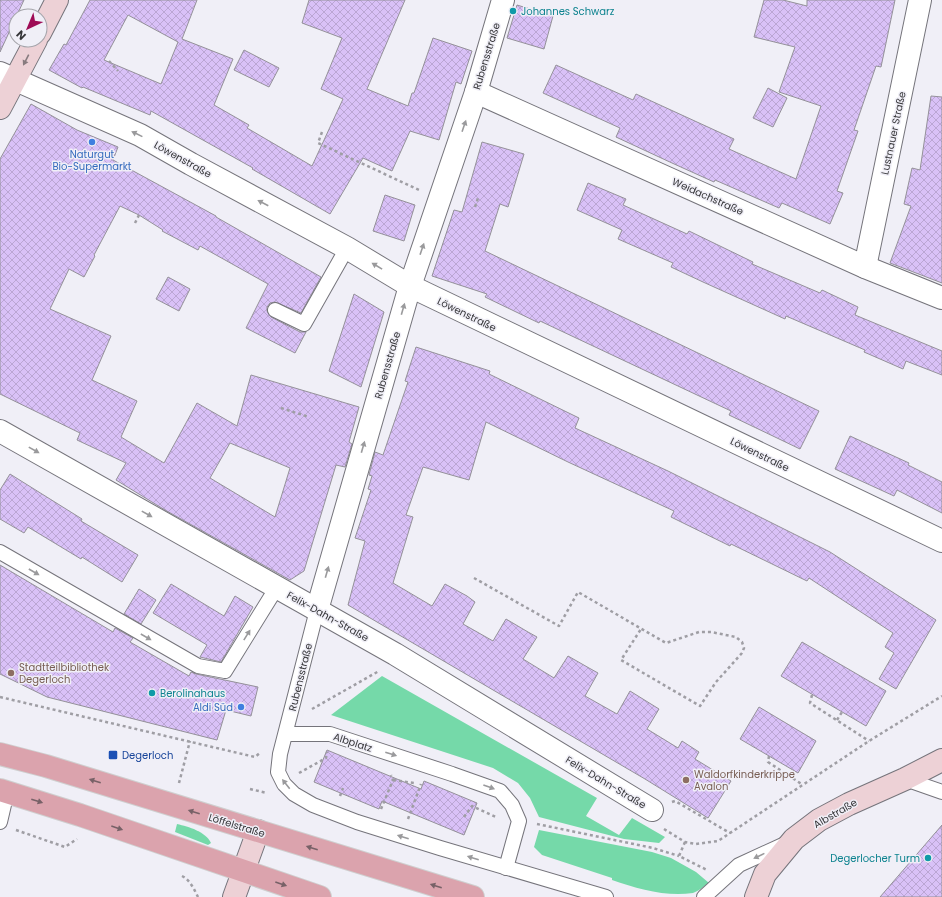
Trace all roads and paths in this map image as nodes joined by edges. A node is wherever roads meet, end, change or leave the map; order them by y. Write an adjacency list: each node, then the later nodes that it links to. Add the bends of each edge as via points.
1 (57, 0): 4 (street)
2 (503, 0): 9 (street, Rubensstraße)
3 (920, 0): 18 (street, Lustnauer Straße)
4 (48, 17)
5 (30, 48): 8 (street, one-way to 8)
6 (109, 61): 7 (path)
7 (118, 71)
8 (8, 77): 10 (street); 17 (street, Löwenstraße, one-way to 8, via 140,135)
9 (476, 92): 13 (street, Rubensstraße, one-way to 9); 18 (street, Weidachstraße)
10 (0, 108)
11 (322, 132): 13 (path, via 318,143)
12 (478, 198): 14 (path)
13 (439, 199): 19 (street, Rubensstraße, one-way to 13)
14 (475, 206)
15 (139, 215): 16 (path)
16 (135, 223)
17 (347, 248): 19 (street, Löwenstraße, one-way to 17); 21 (lane, via 304,324)
18 (865, 267): 20 (street, Weidachstraße)
19 (410, 286): 25 (street, Löwenstraße); 29 (street, Rubensstraße, one-way to 19)
20 (942, 298)
21 (275, 310)
22 (281, 408): 23 (path)
23 (309, 417)
24 (0, 431): 28 (street, Felix-Dahn-Straße, one-way to 28)
25 (942, 541)
26 (0, 552): 28 (lane, one-way to 28, via 198,666 225,671)
27 (474, 578): 30 (path, via 559,626 578,592)
28 (277, 587): 29 (street, Felix-Dahn-Straße)
29 (316, 610): 31 (street, Felix-Dahn-Straße); 37 (lane, Rubensstraße)
30 (641, 628): 30 (path, via 621,660 700,706 742,654 744,648 736,637 711,632 699,632 666,643)
31 (395, 654): 37 (path, via 386,667 312,708); 53 (street, Felix-Dahn-Straße)
32 (812, 695): 36 (path, via 810,703)
33 (942, 696): 38 (path)
34 (0, 697): 37 (path, via 255,757)
35 (842, 712): 36 (path)
36 (837, 720): 38 (path)
37 (286, 734): 56 (lane, Albplatz, one-way to 56, via 330,734 500,791 512,805); 64 (lane, one-way to 37, via 357,822 313,805 294,794 284,784 278,772)
38 (869, 741): 47 (path)
39 (0, 754): 59 (main road, Löffelstraße, one-way to 39)
40 (769, 756): 47 (path, via 768,762)
41 (942, 760): 43 (street, Albstraße)
42 (391, 775): 45 (path)
43 (905, 778): 50 (lane); 62 (street, Albstraße, via 819,820)
44 (422, 779): 46 (path)
45 (392, 780): 46 (path); 52 (path)
46 (420, 784): 55 (path)
47 (803, 785): 60 (path)
48 (250, 789): 51 (path)
49 (4, 791): 57 (lane); 65 (main road, one-way to 65)
50 (942, 792)
51 (274, 795)
52 (380, 810)
53 (652, 810): 60 (path, via 675,801); 60 (path, via 657,824 685,842 696,844 718,841)
54 (464, 817): 56 (path, via 472,806 498,818)
55 (408, 819)
56 (520, 821): 63 (path, via 653,848); 64 (lane)
57 (0, 822)
58 (14, 830): 61 (path, via 65,847)
59 (258, 831): 65 (street); 70 (main road, Löffelstraße, one-way to 59)
60 (730, 833)
61 (80, 837)
62 (794, 839): 72 (lane, one-way to 72, via 739,866); 73 (street, Albstraße, via 765,874)
63 (678, 856)
64 (506, 868): 71 (lane)
65 (244, 872): 68 (street); 69 (main road, one-way to 69)
66 (179, 874): 67 (path, via 185,877)
67 (198, 897)
68 (234, 897)
69 (320, 897)
70 (473, 897)
71 (606, 897)
72 (704, 897)
73 (756, 897)

